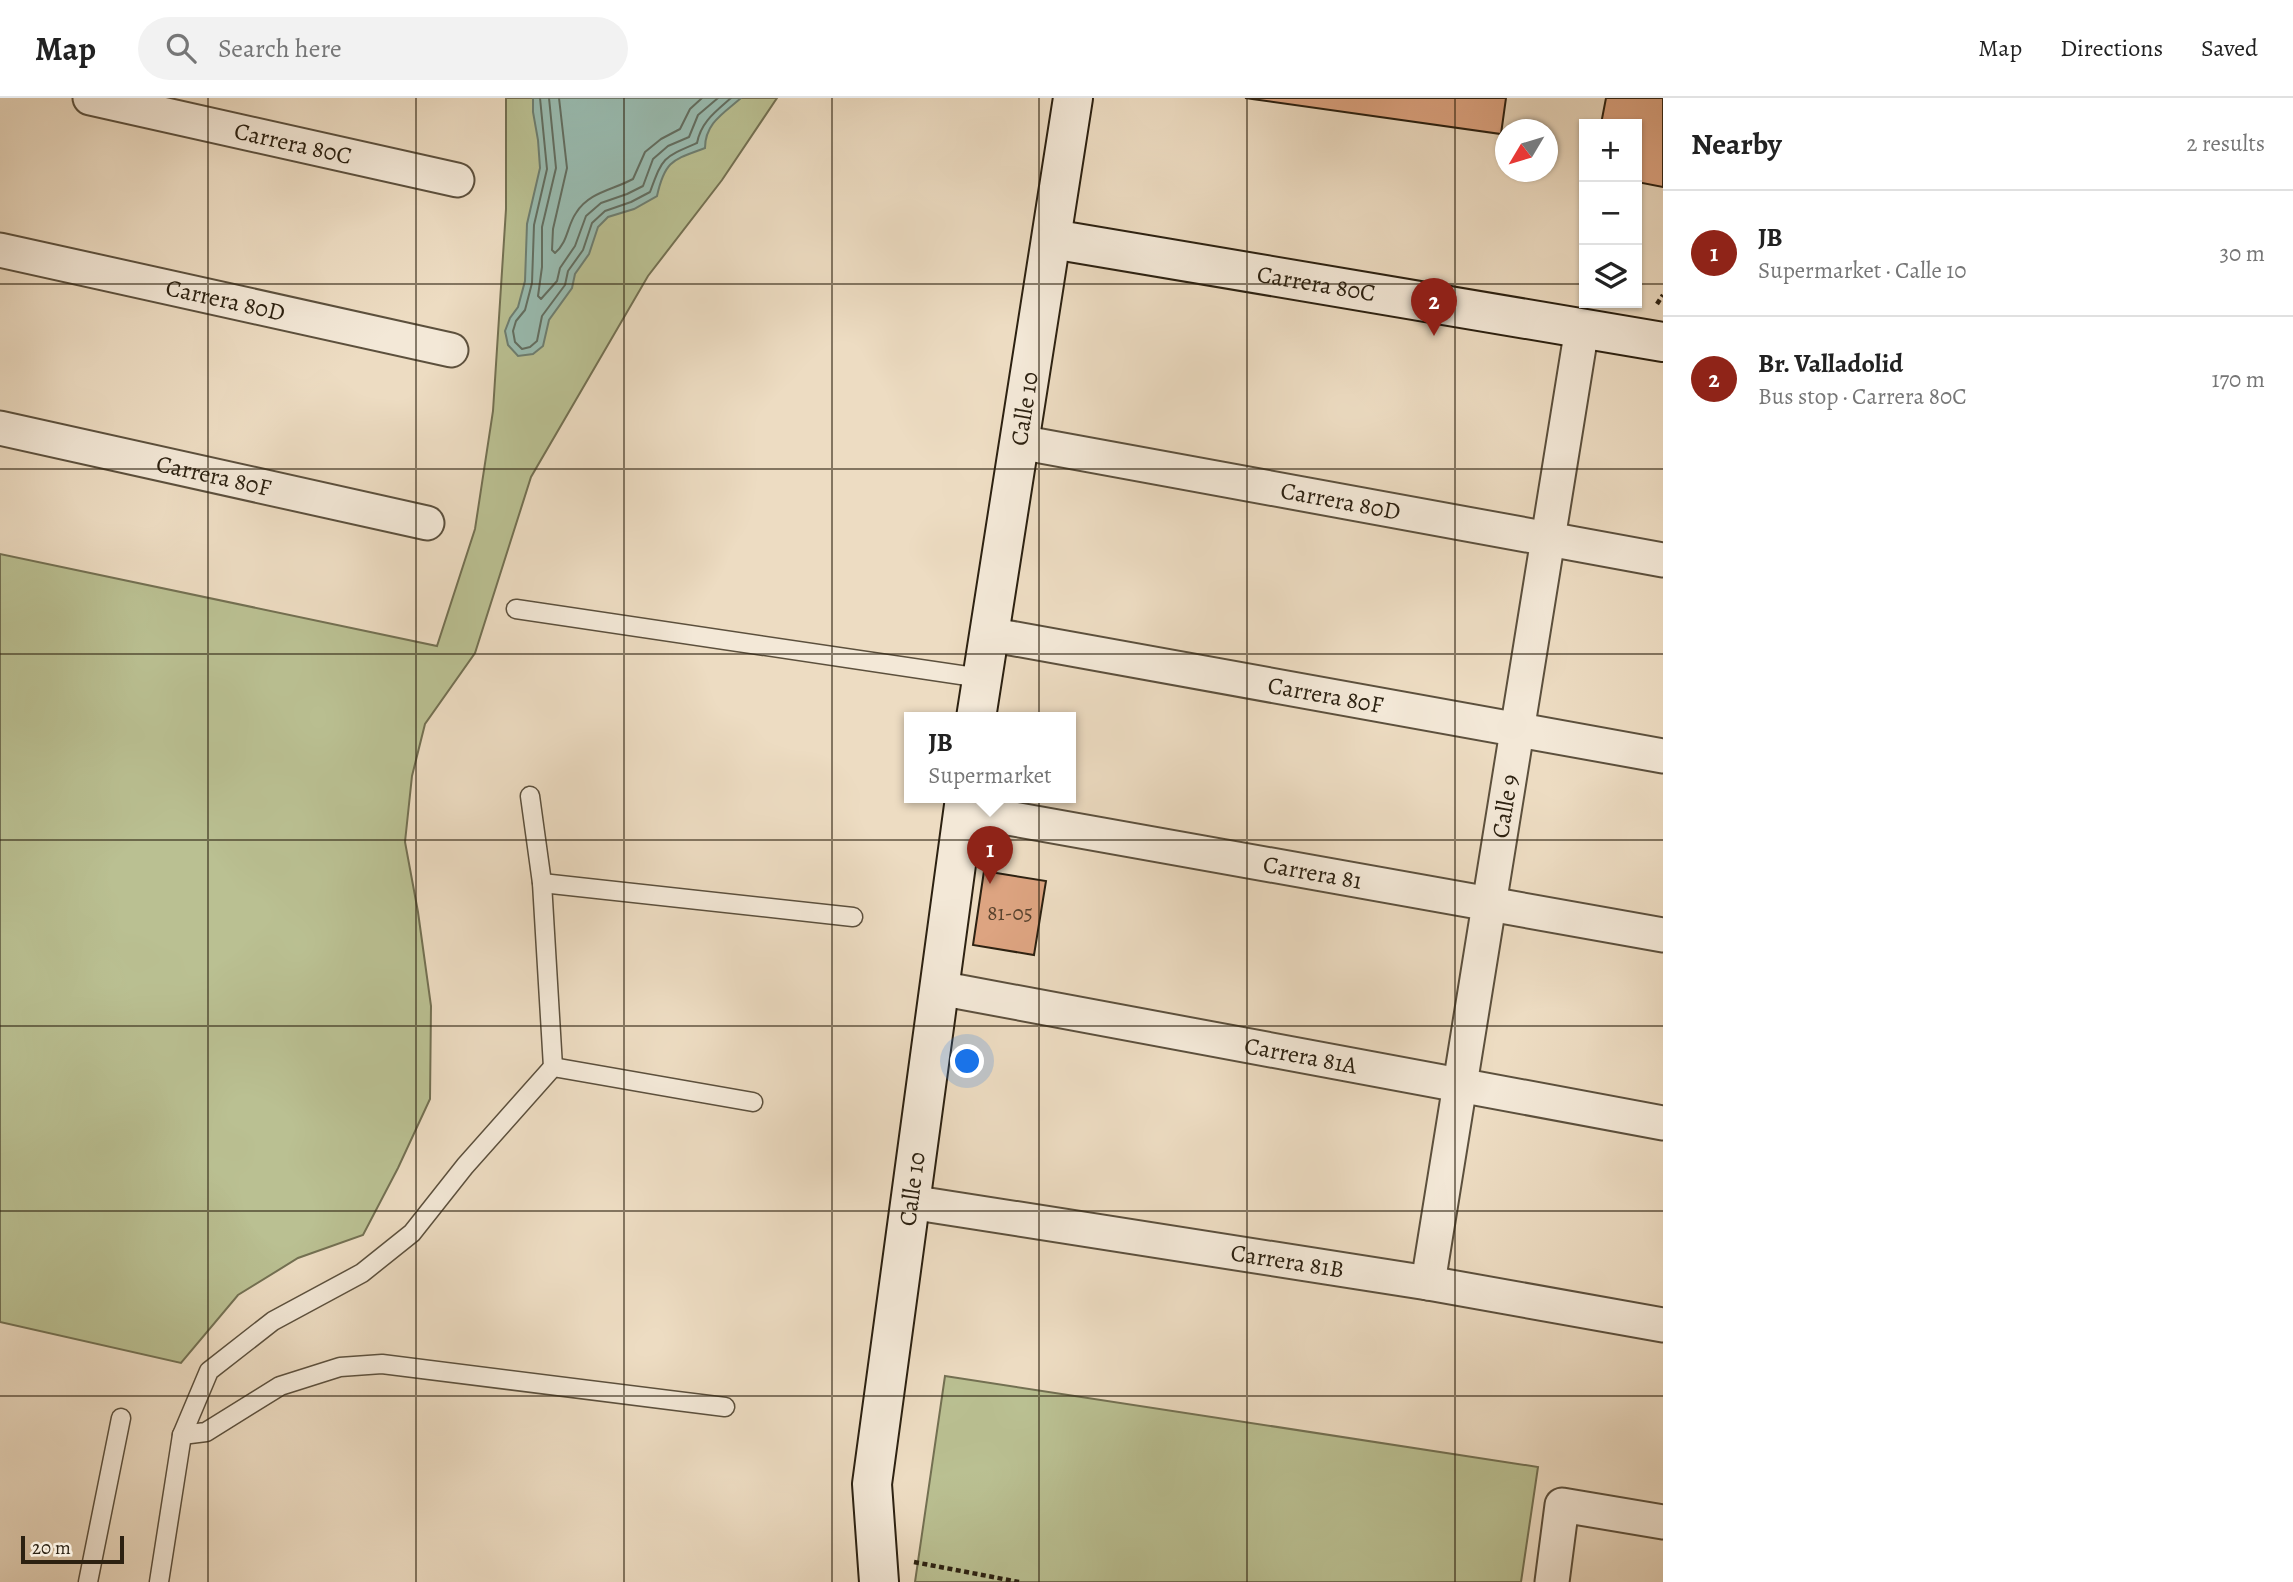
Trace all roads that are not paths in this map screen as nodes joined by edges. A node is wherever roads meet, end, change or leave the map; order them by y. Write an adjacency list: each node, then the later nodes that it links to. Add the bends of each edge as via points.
1 (90, 98): 3 (street, Carrera 80C)
2 (1073, 98): 4 (street, Calle 10)
3 (457, 180)
4 (1052, 239): 6 (street, Carrera 80C); 10 (street, Calle 10)
5 (0, 250): 8 (street, Carrera 80D)
6 (1582, 328): 7 (street, Carrera 80C); 12 (street, Calle 9)
7 (1663, 342)
8 (451, 350)
9 (0, 428): 11 (street, Carrera 80F)
10 (1019, 442): 12 (street, Carrera 80D); 15 (street, Calle 10)
11 (427, 523)
12 (1548, 539): 13 (street, Carrera 80D); 18 (street, Calle 9)
13 (1663, 560)
14 (516, 609): 16 (lane)
15 (988, 634): 16 (street, Calle 10); 18 (street, Carrera 80F)
16 (981, 678): 17 (street, Calle 10)
17 (977, 712)
18 (1517, 731): 19 (street, Carrera 80F); 23 (street, Calle 9)
19 (1663, 757)
20 (530, 796): 22 (lane)
21 (964, 804): 23 (street, Carrera 81); 26 (street, Calle 10)
22 (542, 883): 24 (lane); 27 (lane)
23 (1489, 904): 25 (street, Carrera 81); 28 (street, Calle 9)
24 (853, 918)
25 (1663, 935)
26 (939, 988): 28 (street, Carrera 81A); 31 (street, Calle 10)
27 (553, 1067): 29 (lane); 36 (lane, via 412,1233 362,1273 273,1321 209,1371)
28 (1460, 1086): 30 (street, Carrera 81A); 32 (street, Calle 9)
29 (753, 1101)
30 (1663, 1123)
31 (910, 1202): 32 (street, Carrera 81B); 38 (street, Calle 10, via 872,1484)
32 (1428, 1283): 33 (street, Carrera 81B)
33 (1663, 1325)
34 (725, 1407): 36 (lane, via 382,1364 340,1367 280,1386 206,1432)
35 (121, 1418): 39 (lane)
36 (182, 1435): 40 (lane)
37 (1663, 1522): 41 (street, via 1562,1505)
38 (878, 1568)
39 (88, 1582)
40 (159, 1582)
41 (1552, 1582)

